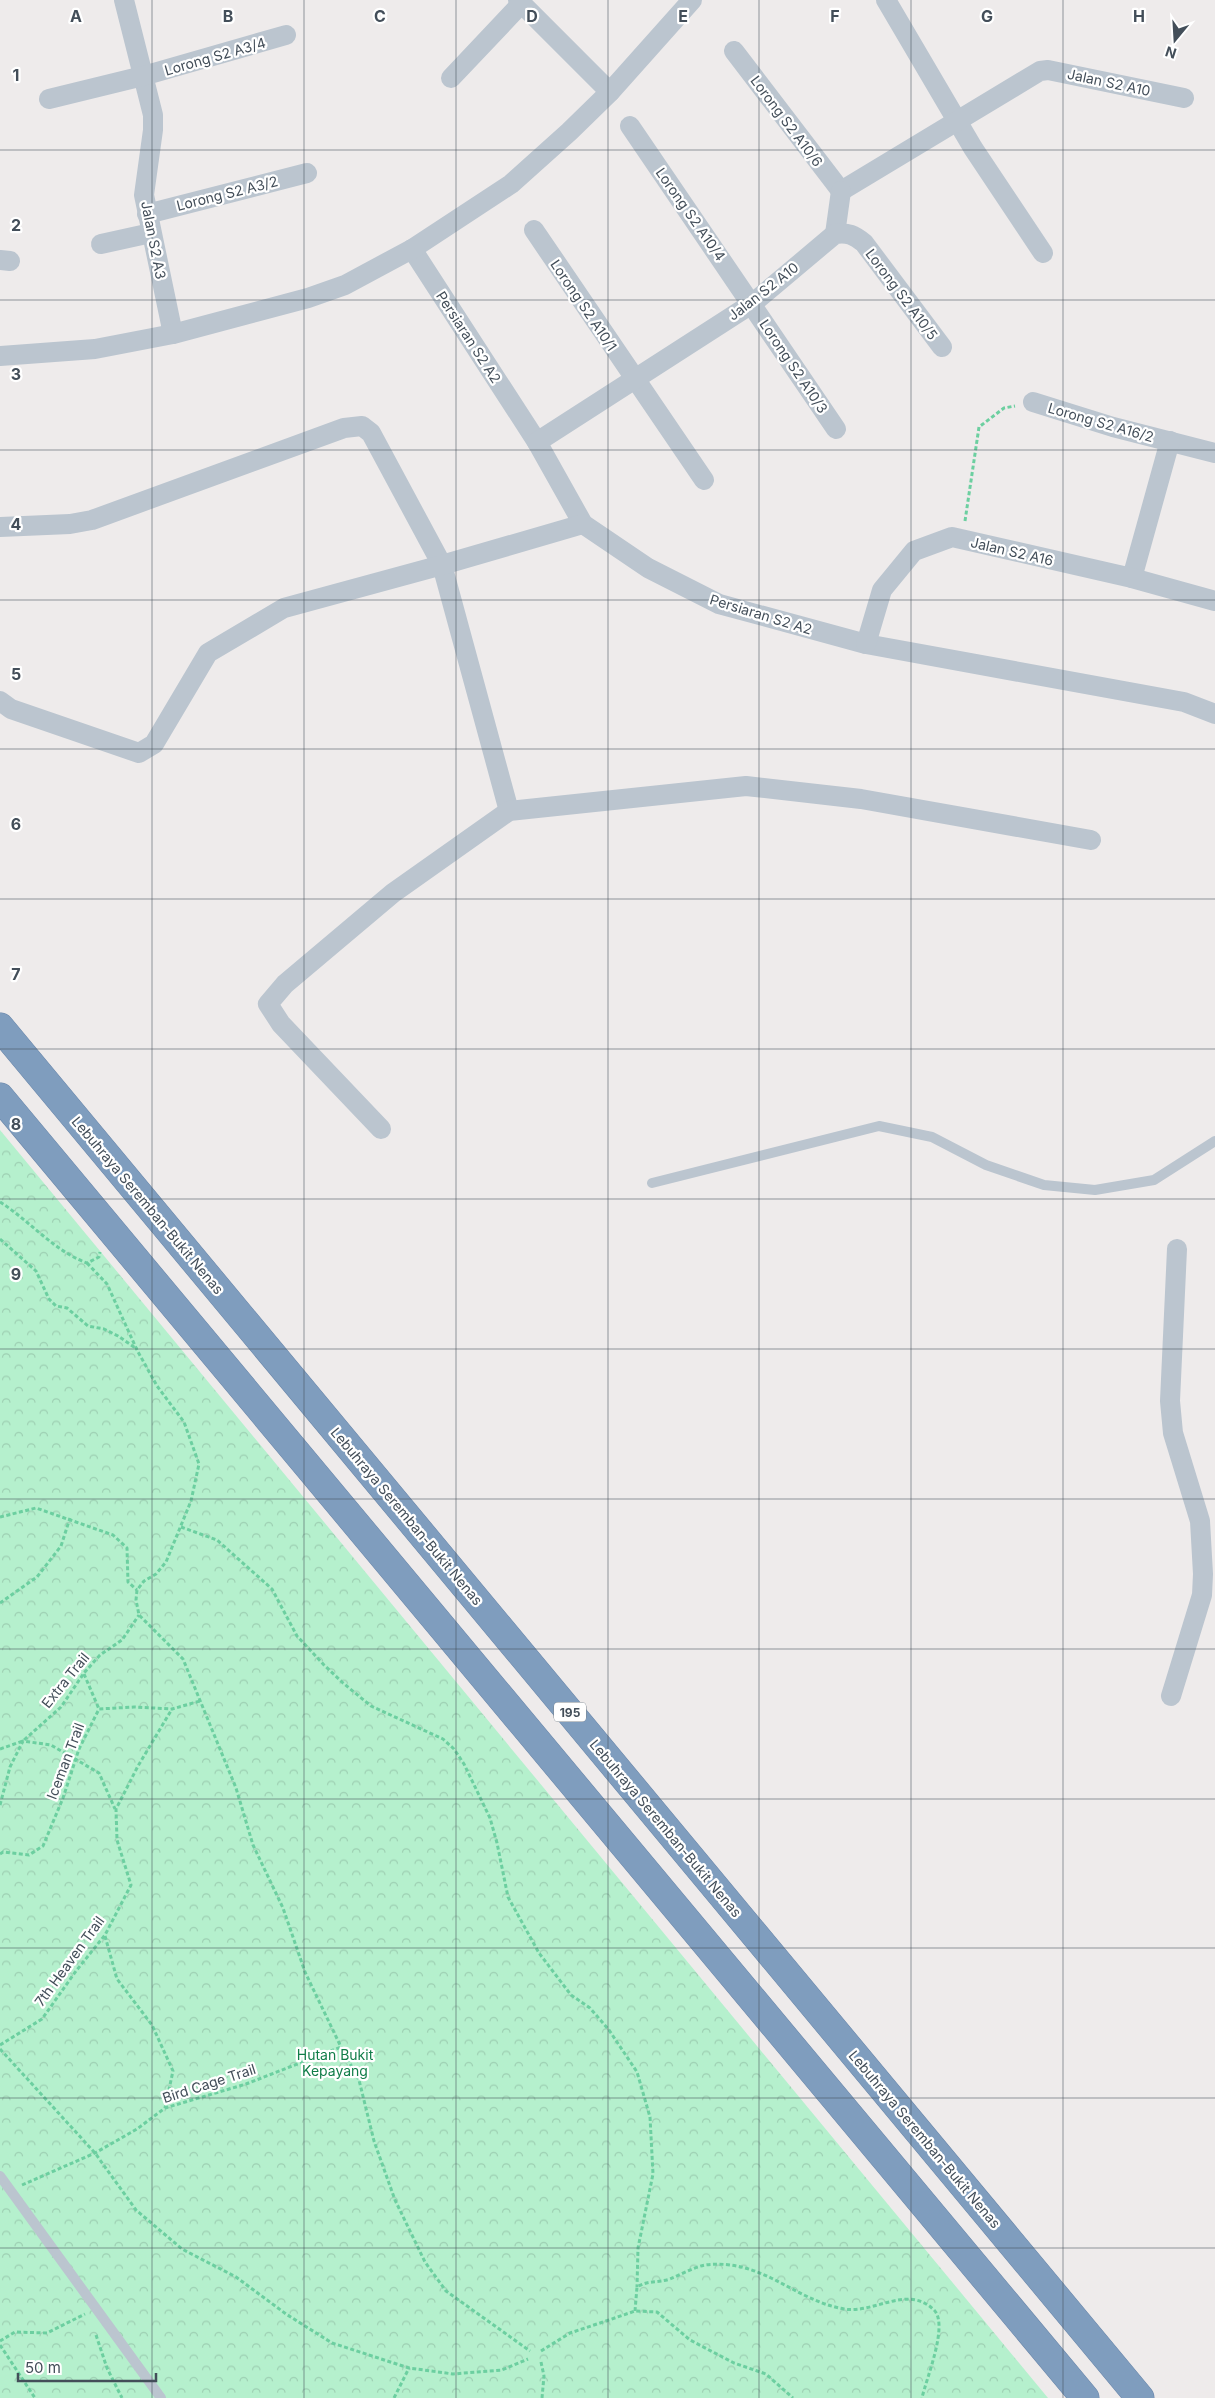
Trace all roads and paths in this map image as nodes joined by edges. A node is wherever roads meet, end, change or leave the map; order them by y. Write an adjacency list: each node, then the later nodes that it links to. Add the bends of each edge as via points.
1 (124, 0): 7 (street, Jalan S2 A3)
2 (692, 0): 9 (street)
3 (886, 0): 12 (street)
4 (519, 2): 8 (street); 9 (street)
5 (286, 35): 7 (street, Lorong S2 A3/4)
6 (734, 50): 15 (street, Lorong S2 A10/6)
7 (143, 76): 11 (street, Lorong S2 A3/4); 16 (street, Jalan S2 A3, via 153,115 144,195)
8 (451, 78)
9 (610, 92): 20 (street, via 511,184)
10 (1184, 98): 12 (street, Jalan S2 A10, via 1048,70 1040,71)
11 (50, 99)
12 (958, 122): 15 (street, Jalan S2 A10); 21 (street)
13 (630, 126): 22 (street, Lorong S2 A10/4)
14 (307, 172): 16 (street, Lorong S2 A3/2)
15 (841, 191): 18 (street)
16 (149, 223): 19 (street, Lorong S2 A3/2); 23 (street, Jalan S2 A3)
17 (534, 230): 26 (street, Lorong S2 A10/1)
18 (835, 234): 22 (street, Jalan S2 A10); 24 (street, Lorong S2 A10/5, via 844,232 864,242)
19 (102, 244)
20 (412, 249): 23 (street, via 345,285); 30 (street, Persiaran S2 A2)
21 (1043, 253)
22 (753, 303): 26 (street, Jalan S2 A10); 28 (street, Lorong S2 A10/3)
23 (173, 334): 25 (street, via 95,349)
24 (942, 347)
25 (0, 356)
26 (634, 379): 30 (street, Jalan S2 A10); 32 (street, Lorong S2 A10/1)
27 (1033, 402): 29 (street, Lorong S2 A16/2); 35 (path, via 1004,408 979,426)
28 (836, 429)
29 (1170, 441): 31 (street, Lorong S2 A16/2); 37 (street)
30 (537, 442): 33 (street, Persiaran S2 A2)
31 (1215, 453)
32 (704, 480)
33 (583, 524): 36 (street); 39 (street, Persiaran S2 A2, via 648,568 719,604)
34 (0, 527): 36 (street, via 92,520 344,428 362,426 371,433)
35 (962, 539): 37 (street, Jalan S2 A16); 39 (street, Jalan S2 A16, via 952,537 914,551 882,590)
36 (442, 565): 40 (street, via 284,608 208,653 154,744 139,753 11,709); 42 (street)
37 (1132, 578): 38 (street, Jalan S2 A16)
38 (1215, 601)
39 (866, 644): 41 (street, Persiaran S2 A2, via 1184,702)
40 (0, 700)
41 (1215, 714)
42 (508, 812): 43 (street, via 746,786 862,799); 46 (street, via 393,894 285,984 268,1004 281,1024)
43 (1091, 840)
44 (0, 1027): 101 (highway, Lebuhraya Seremban-Bukit Nenas / 195)
45 (0, 1097): 100 (highway)
46 (381, 1129)
47 (1215, 1141): 48 (lane, via 1154,1180 1095,1190 1044,1185 986,1165 932,1137 879,1126)
48 (652, 1184)
49 (0, 1202): 53 (path, via 70,1257)
50 (0, 1239): 54 (path, via 36,1271 49,1299 56,1306 67,1308 88,1326 104,1329)
51 (1177, 1249): 57 (street, via 1171,1417 1173,1433)
52 (101, 1250): 53 (path, via 99,1257)
53 (87, 1263): 54 (path, via 107,1284)
54 (137, 1350): 58 (path, via 157,1386 184,1422 199,1464 191,1501)
55 (0, 1517): 56 (path, via 36,1508)
56 (70, 1518): 59 (path, via 113,1535 127,1548 128,1582); 60 (path, via 61,1546 37,1578)
57 (1208, 1519): 63 (street, via 1202,1595)
58 (180, 1527): 59 (path, via 166,1562); 81 (path, via 218,1540 272,1589 297,1636 324,1665 371,1706 444,1739 474,1780 498,1842 508,1897 531,1940 556,1978 609,2030 637,2072 650,2117 653,2174 638,2248)
59 (138, 1590): 61 (path)
60 (0, 1603)
61 (139, 1615): 62 (path, Extra Trail, via 122,1640 100,1655); 64 (path, via 183,1659)
62 (84, 1673): 65 (path); 67 (path, Extra Trail, via 61,1707)
63 (1171, 1696)
64 (200, 1701): 66 (path); 75 (path, via 236,1788 253,1844 284,1908 305,1972)
65 (99, 1709): 66 (path); 69 (path, Iceman Trail)
66 (172, 1709): 71 (path, 7th Heaven Trail)
67 (23, 1741): 68 (path, Extra Trail); 69 (path, via 52,1745); 70 (path, via 10,1767)
68 (0, 1749)
69 (76, 1759): 71 (path, via 99,1773); 72 (path, Iceman Trail, via 43,1846 29,1855)
70 (0, 1805)
71 (116, 1809): 73 (path, 7th Heaven Trail, via 117,1840 131,1885)
72 (0, 1854)
73 (105, 1935): 74 (path, 7th Heaven Trail, via 42,2019); 77 (path, via 117,1979 152,2025 173,2071)
74 (0, 2044)
75 (341, 2047): 77 (path, Bird Cage Trail, via 246,2084); 88 (path, via 359,2080 374,2141 395,2200 425,2262 446,2291)
76 (0, 2049): 78 (path)
77 (165, 2108): 78 (path, Bird Cage Trail, via 137,2129)
78 (95, 2153): 80 (path, Bird Cage Trail); 92 (path, via 136,2210 182,2248 236,2278 332,2343)
79 (0, 2176): 80 (lane)
80 (10, 2190): 82 (lane)
81 (637, 2286): 83 (path); 99 (path, via 666,2280 704,2265 740,2266 839,2308 857,2311 903,2298 919,2301 937,2314 940,2332)
82 (87, 2296): 84 (path); 96 (lane)
83 (635, 2311): 89 (path, via 570,2333); 98 (path, via 657,2312 690,2340 734,2363 766,2374)
84 (86, 2313): 85 (path); 87 (path, via 47,2333 14,2332)
85 (90, 2322)
86 (94, 2330): 95 (path)
87 (0, 2343): 94 (path)
88 (530, 2351)
89 (541, 2351)
90 (528, 2359): 92 (path, via 502,2370 453,2374)
91 (541, 2362): 93 (path)
92 (409, 2368): 97 (path)
93 (543, 2397)
94 (35, 2398)
95 (122, 2398)
96 (161, 2398)
97 (394, 2398)
98 (793, 2398)
99 (922, 2398)
100 (1085, 2398)
101 (1140, 2398)

